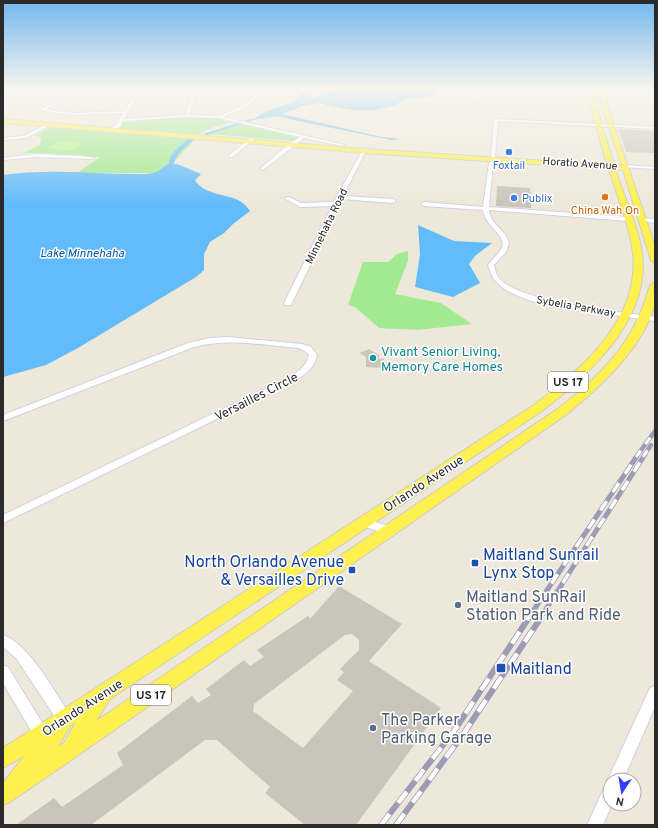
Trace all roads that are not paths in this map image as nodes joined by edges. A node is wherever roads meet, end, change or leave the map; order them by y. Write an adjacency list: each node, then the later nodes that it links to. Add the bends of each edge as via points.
1 (42, 128): 9 (street, via 24,136)
2 (96, 128): 7 (main road, Horatio Avenue)
3 (268, 128): 8 (street)
4 (495, 128): 15 (street)
5 (600, 128): 20 (main road, Orlando Avenue / US 17)
6 (612, 128): 21 (main road)
7 (113, 129): 10 (main road, Horatio Avenue)
8 (303, 136): 11 (street); 12 (street)
9 (3, 139)
10 (251, 141): 11 (main road, Horatio Avenue); 14 (street)
11 (292, 144): 13 (main road, Horatio Avenue); 22 (street)
12 (343, 145)
13 (365, 150): 15 (main road, Horatio Avenue); 18 (main road, Horatio Avenue); 24 (street, Minnehaha Road)
14 (231, 156)
15 (491, 157): 18 (main road); 19 (street); 20 (main road, Horatio Avenue); 29 (street)
16 (92, 158): 17 (street, via 42,155)
17 (3, 159)
18 (478, 159): 19 (main road, Horatio Avenue)
19 (502, 160): 20 (main road, Horatio Avenue)
20 (611, 166): 21 (main road, Horatio Avenue); 30 (main road, Orlando Avenue / US 17)
21 (625, 167): 23 (street, Horatio Avenue); 31 (main road)
22 (263, 169)
23 (655, 169)
24 (340, 197): 26 (street); 27 (street, Minnehaha Road)
25 (287, 198): 27 (street, via 300,205)
26 (392, 201)
27 (336, 204): 35 (street, Minnehaha Road)
28 (424, 204): 29 (street)
29 (487, 209): 30 (street); 36 (street, Sybelia Parkway, via 487,217 507,244 490,266 495,279 511,290 544,302)
30 (628, 219): 36 (main road, Orlando Avenue / US 17, via 637,252 638,270 634,294)
31 (643, 220): 32 (street); 33 (main road)
32 (655, 221)
33 (655, 260)
34 (655, 285): 37 (main road, Orlando Avenue / US 17)
35 (288, 303)
36 (626, 315): 37 (street); 40 (main road, Orlando Avenue / US 17, via 596,357 551,398)
37 (650, 318): 41 (main road, Orlando Avenue / US 17, via 623,355 585,394)
38 (3, 418): 39 (street, Versailles Circle, via 191,345 210,340 227,339 299,346 308,349 313,355 306,370 288,381)
39 (3, 518)
40 (363, 522): 41 (street); 44 (main road, Orlando Avenue / US 17)
41 (390, 531): 48 (main road, Orlando Avenue / US 17)
42 (3, 640): 46 (street, via 22,654)
43 (3, 671): 47 (street)
44 (105, 692): 46 (main road, Orlando Avenue / US 17); 48 (main road)
45 (655, 692): 50 (street)
46 (64, 718): 47 (main road, Orlando Avenue / US 17); 51 (main road, via 49,745)
47 (41, 734): 49 (main road, Orlando Avenue / US 17)
48 (70, 750): 51 (main road, Orlando Avenue / US 17)
49 (3, 759)
50 (619, 772)
51 (5, 794)
52 (602, 808): 53 (street)
53 (594, 825)

